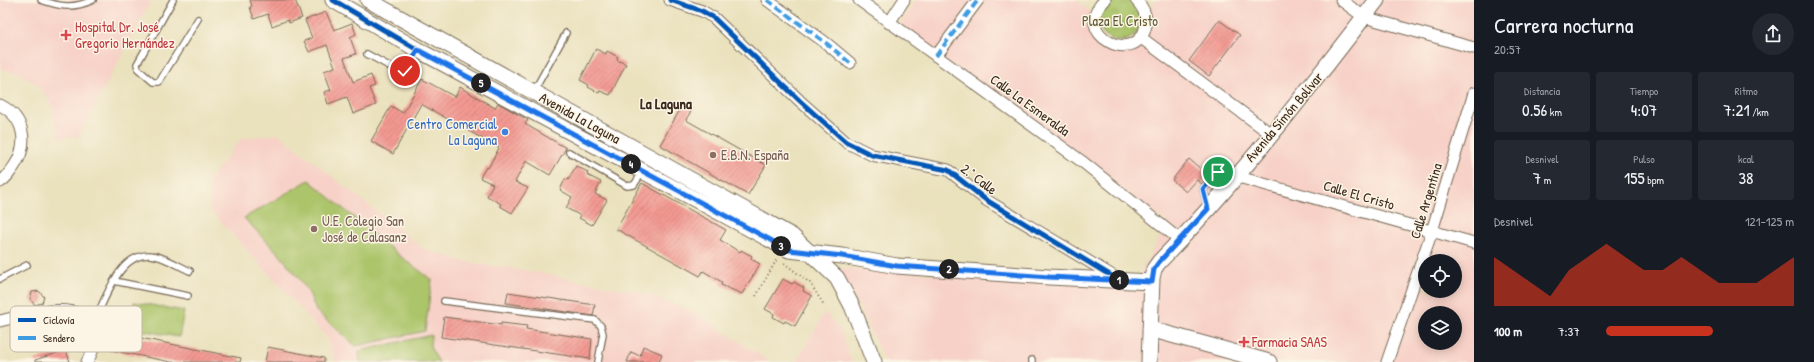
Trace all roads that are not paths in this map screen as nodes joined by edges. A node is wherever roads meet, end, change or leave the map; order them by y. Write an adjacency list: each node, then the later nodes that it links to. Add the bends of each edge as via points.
1 (41, 0): 2 (lane, via 73,7)
2 (93, 0)
3 (173, 0): 16 (lane, via 137,64 138,69 153,82 159,82)
4 (334, 0): 21 (street, Avenida La Laguna)
5 (368, 0): 25 (street, Avenida La Laguna)
6 (670, 0): 40 (street, 2.° Calle, via 714,18 846,142 872,155 948,170 986,200)
7 (767, 0): 24 (street)
8 (859, 0): 17 (street, Calle La Esmeralda)
9 (904, 0): 17 (street)
10 (978, 0): 23 (street)
11 (1341, 0): 15 (street)
12 (1377, 0): 15 (street, Avenida Simón Bolívar)
13 (1100, 1): 19 (street, via 1095,24 1105,41 1124,46)
14 (1138, 1): 19 (street, via 1146,16)
15 (1364, 17): 20 (street); 28 (street, Avenida Simón Bolívar, via 1307,92)
16 (198, 19)
17 (889, 22): 23 (street, Calle La Esmeralda)
18 (566, 33): 25 (lane)
19 (1140, 37): 28 (street)
20 (1474, 48)
21 (418, 50): 22 (lane, via 403,72); 30 (street, Avenida La Laguna)
22 (367, 54)
23 (936, 56): 34 (street, Calle La Esmeralda, via 1084,163)
24 (850, 63)
25 (533, 92): 36 (street, Avenida La Laguna, via 792,236)
26 (1474, 93): 33 (street, Calle Argentina)
27 (0, 105): 32 (street, via 14,115 21,125 24,137 23,148 17,162)
28 (1271, 134): 31 (street, Avenida Simón Bolívar)
29 (569, 152): 30 (lane, via 628,186 634,185)
30 (644, 171): 36 (street, Avenida La Laguna, via 789,250)
31 (1236, 176): 33 (street, Calle El Cristo); 34 (street, Avenida Simón Bolívar)
32 (0, 182)
33 (1432, 232): 35 (street, Calle El Cristo); 55 (street, Calle Argentina)
34 (1180, 240): 42 (street, Avenida Simón Bolívar, via 1154,269)
35 (1474, 243)
36 (810, 254): 40 (street, Avenida La Laguna, via 842,256 897,266); 52 (street, Avenida La Laguna, via 837,278 852,306)
37 (27, 265): 39 (lane)
38 (190, 271): 41 (lane, via 166,259 148,255 130,260)
39 (0, 279)
40 (1120, 280): 42 (street, Avenida La Laguna)
41 (114, 281): 43 (lane); 45 (lane)
42 (1152, 282): 48 (street, Avenida Simón Bolívar)
43 (188, 296)
44 (444, 301): 51 (lane, via 594,320 601,326 602,334)
45 (102, 306)
46 (10, 319): 47 (street)
47 (0, 321)
48 (1150, 329): 53 (street, Avenida Simón Bolívar); 54 (street)
49 (91, 352): 50 (street)
50 (87, 362)
51 (598, 362)
52 (874, 362)
53 (1149, 362)
54 (1269, 362)
55 (1387, 362)

